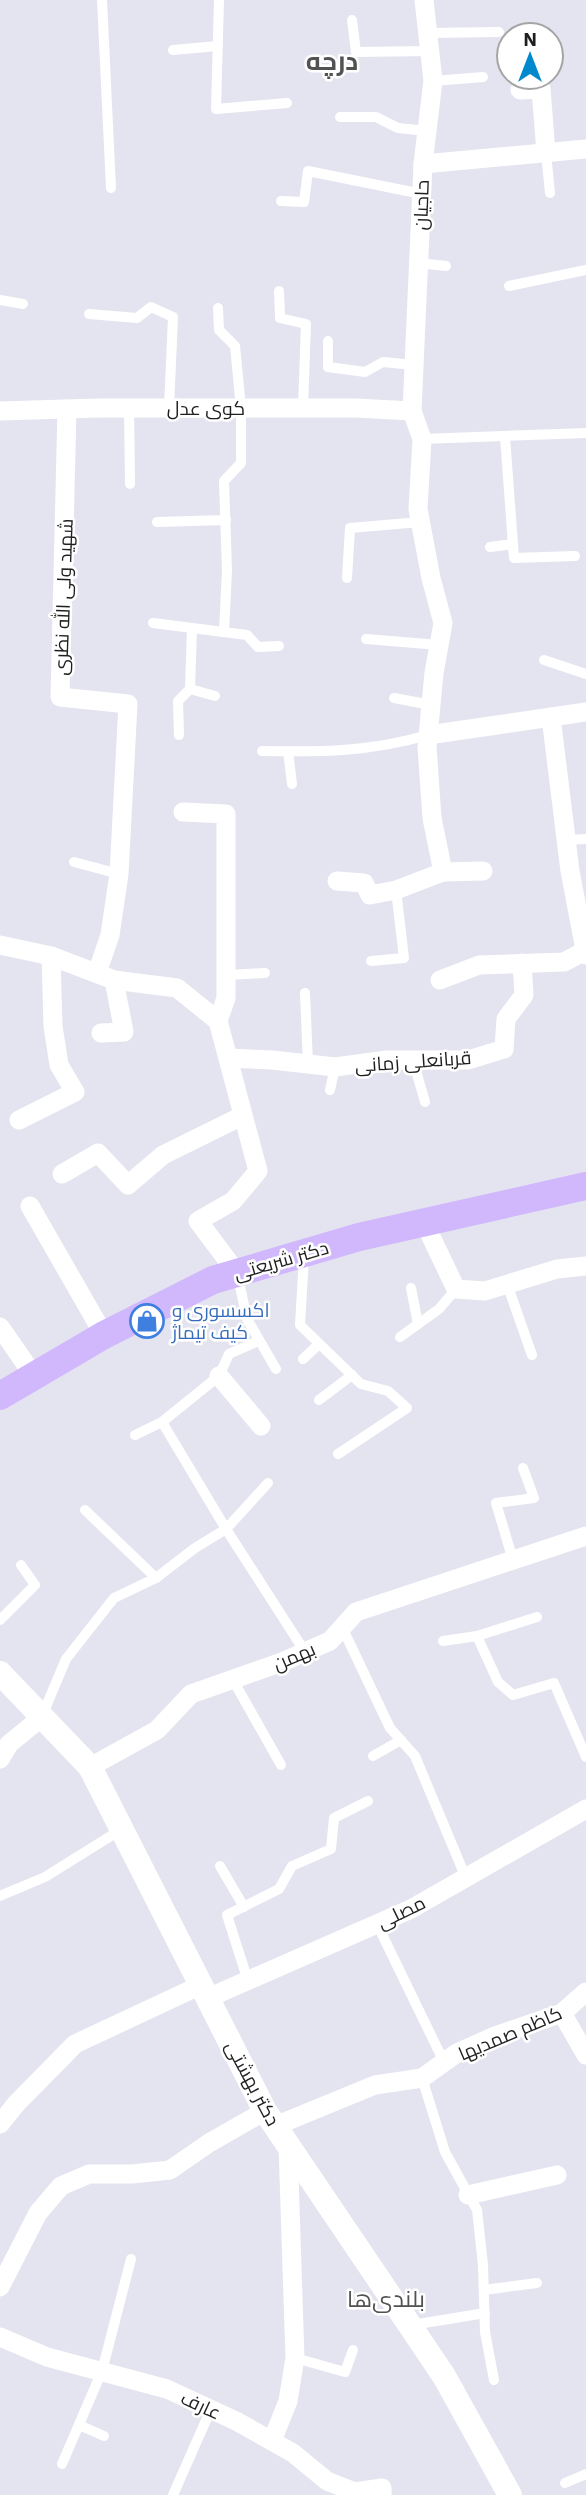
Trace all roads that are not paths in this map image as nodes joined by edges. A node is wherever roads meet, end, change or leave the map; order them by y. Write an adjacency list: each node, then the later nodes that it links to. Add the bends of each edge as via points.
1 (103, 0): 18 (lane)
2 (219, 0): 7 (lane)
3 (424, 0): 6 (street, حاجیان)
4 (352, 20): 6 (lane, via 356,52)
5 (495, 33): 6 (lane)
6 (430, 42): 10 (street, حاجیان)
7 (218, 46): 8 (lane); 12 (lane, via 216,109)
8 (173, 50)
9 (483, 77): 10 (lane)
10 (433, 81): 14 (street, حاجیان)
11 (541, 91): 16 (street)
12 (287, 103)
13 (340, 117): 14 (lane, via 376,117 398,128)
14 (427, 131): 17 (street, حاجیان)
15 (586, 149): 16 (street)
16 (546, 153): 17 (street); 19 (lane)
17 (423, 164): 20 (street, حاجیان)
18 (111, 188)
19 (550, 192)
20 (422, 194): 21 (lane, via 308,171 304,202); 22 (street, حاجیان)
21 (281, 201)
22 (418, 263): 23 (lane); 32 (street, حاجیان)
23 (446, 266)
24 (586, 270): 25 (lane)
25 (509, 286)
26 (279, 291): 36 (lane, via 280,318 306,324)
27 (0, 300): 28 (lane)
28 (23, 304)
29 (218, 309): 35 (lane, via 219,330 235,346)
30 (89, 314): 34 (lane, via 137,318 151,307 173,317)
31 (328, 341): 32 (lane, via 328,367 365,372 383,362)
32 (414, 366): 39 (street, حاجیان)
33 (129, 408): 34 (street, کوی عدل); 37 (street, کوی عدل); 43 (lane)
34 (169, 408): 35 (street, کوی عدل)
35 (241, 408): 36 (street, کوی عدل); 44 (lane, via 241,463 224,481)
36 (303, 408): 39 (street, کوی عدل)
37 (68, 409): 38 (street, کوی عدل); 75 (street, شهید ولی الله نظری, via 60,697 128,704)
38 (0, 411)
39 (412, 411): 42 (street)
40 (586, 433): 41 (lane)
41 (505, 437): 42 (lane); 47 (lane)
42 (422, 439): 46 (street)
43 (130, 484)
44 (226, 520): 45 (lane); 53 (lane)
45 (157, 522)
46 (420, 522): 50 (lane, via 350,528); 55 (street, via 443,623)
47 (513, 544): 48 (lane); 49 (lane, via 513,558)
48 (490, 547)
49 (575, 556)
50 (347, 578)
51 (153, 624): 52 (lane)
52 (192, 628): 53 (lane); 59 (lane)
53 (224, 632): 56 (lane, via 247,635 258,647)
54 (366, 639): 55 (lane)
55 (439, 645): 62 (street)
56 (279, 646)
57 (544, 660): 58 (lane)
58 (586, 674)
59 (190, 689): 60 (lane); 66 (lane, via 178,701)
60 (215, 695)
61 (394, 698): 62 (lane)
62 (431, 705): 65 (street)
63 (586, 712): 64 (street)
64 (551, 718): 65 (street); 71 (street)
65 (428, 735): 68 (lane, via 339,752); 74 (street, via 432,818)
66 (179, 736)
67 (262, 751): 68 (lane)
68 (288, 751): 69 (lane)
69 (292, 784)
70 (183, 812): 85 (street, via 226,814)
71 (576, 840): 78 (street)
72 (74, 862): 75 (lane)
73 (483, 871): 74 (street)
74 (443, 872): 77 (street)
75 (119, 874): 86 (street, شهید ولی الله نظری)
76 (337, 881): 77 (street, via 364,883 370,895)
77 (396, 890): 82 (lane, via 404,958)
78 (581, 903): 80 (street)
79 (0, 945): 81 (street)
80 (586, 953): 83 (street, via 564,962)
81 (51, 956): 86 (street); 98 (street, via 52,1026 59,1065 75,1092)
82 (371, 961)
83 (522, 963): 87 (street, via 479,965); 92 (street, قربانعلی زمانی, via 524,996 506,1019 504,1049 468,1060)
84 (265, 973): 85 (lane)
85 (226, 975): 89 (street, via 226,998)
86 (105, 976): 89 (street, via 177,988); 90 (street, via 124,1032)
87 (440, 980)
88 (305, 993): 93 (lane)
89 (218, 1021): 91 (street)
90 (101, 1033)
91 (229, 1058): 93 (street, قربانعلی زمانی); 97 (street)
92 (413, 1060): 94 (street, قربانعلی زمانی); 96 (lane)
93 (308, 1064): 94 (street, قربانعلی زمانی)
94 (335, 1067): 95 (lane)
95 (330, 1090)
96 (425, 1102)
97 (242, 1116): 99 (street, via 163,1155 128,1185 98,1153); 105 (street, via 258,1171 233,1202 198,1221)
98 (19, 1119)
99 (62, 1174)
100 (586, 1186): 102 (main road, دکتر شریعتی)
101 (30, 1206): 111 (street)
102 (424, 1222): 103 (main road, دکتر شریعتی); 108 (street)
103 (305, 1253): 105 (main road, دکتر شریعتی); 114 (lane, via 300,1325)
104 (586, 1266): 106 (street, via 557,1269)
105 (237, 1273): 111 (main road, دکتر شریعتی, via 213,1280); 113 (lane, via 247,1319)
106 (507, 1284): 108 (street, via 485,1291); 115 (lane)
107 (411, 1288): 109 (lane)
108 (456, 1289): 109 (lane)
109 (418, 1324): 112 (lane)
110 (0, 1327): 119 (street)
111 (104, 1335): 119 (main road, دکتر شریعتی)
112 (400, 1337)
113 (258, 1341): 117 (lane); 120 (lane, via 229,1354)
114 (319, 1344): 116 (lane); 118 (lane)
115 (532, 1355)
116 (303, 1359)
117 (276, 1369)
118 (352, 1375): 122 (lane); 126 (lane, via 360,1384 388,1391 407,1408)
119 (34, 1376): 121 (main road, دکتر شریعتی)
120 (219, 1376): 123 (lane); 124 (street)
121 (0, 1396)
122 (319, 1400)
123 (162, 1422): 125 (lane); 130 (lane)
124 (261, 1426)
125 (135, 1434)
126 (338, 1454)
127 (523, 1468): 132 (lane, via 534,1498 496,1503)
128 (268, 1483): 130 (lane)
129 (85, 1510): 134 (lane)
130 (226, 1529): 134 (lane); 140 (lane)
131 (586, 1535): 132 (street, بهمن)
132 (513, 1560): 137 (street, بهمن, via 356,1612)
133 (21, 1565): 136 (lane, via 35,1585)
134 (156, 1578): 143 (lane, via 114,1598 66,1659)
135 (537, 1617): 138 (lane)
136 (0, 1620)
137 (342, 1627): 140 (street, بهمن, via 330,1641); 144 (lane, via 390,1728)
138 (477, 1636): 139 (lane); 146 (lane, via 498,1682 513,1695 554,1683)
139 (443, 1641)
140 (305, 1652): 142 (street, بهمن)
141 (0, 1673): 143 (street, دکتر بهشتی)
142 (233, 1680): 148 (lane); 149 (street, بهمن, via 191,1694 157,1730)
143 (42, 1717): 147 (street, via 9,1744); 149 (street, دکتر بهشتی)
144 (401, 1740): 145 (lane); 154 (lane, via 415,1756)
145 (373, 1756)
146 (586, 1757)
147 (0, 1759)
148 (281, 1765)
149 (90, 1767): 152 (street, دکتر بهشتی)
150 (368, 1801): 156 (lane, via 334,1818 331,1849 292,1866 279,1889)
151 (586, 1809): 154 (street, مصلی)
152 (122, 1829): 155 (lane, via 45,1877); 159 (street, دکتر بهشتی)
153 (220, 1866): 156 (lane)
154 (466, 1878): 157 (street, مصلی)
155 (0, 1896)
156 (244, 1907): 158 (lane, via 227,1915)
157 (377, 1924): 158 (street, مصلی); 163 (lane)
158 (248, 1981): 159 (street, مصلی)
159 (205, 1991): 165 (street, مصلی, via 75,2044); 166 (street, دکتر بهشتی)
160 (586, 1992): 161 (street, کاظم صمدیها)
161 (562, 2013): 162 (street); 163 (street, کاظم صمدیها, via 495,2036)
162 (586, 2055)
163 (444, 2062): 164 (street, کاظم صمدیها)
164 (422, 2078): 166 (street, کاظم صمدیها, via 374,2085); 168 (lane, via 445,2152)
165 (0, 2124)
166 (276, 2127): 171 (street, کاظم صمدیها, via 209,2143 170,2170 89,2174 61,2186 38,2213); 174 (street, دکتر بهشتی); 177 (street)
167 (557, 2175): 168 (street)
168 (468, 2194): 172 (lane, via 477,2210)
169 (131, 2259): 178 (lane)
170 (537, 2283): 172 (lane)
171 (0, 2287)
172 (484, 2290): 173 (lane)
173 (485, 2314): 174 (lane); 179 (lane)
174 (409, 2325): 190 (street, دکتر بهشتی, via 444,2376)
175 (0, 2337): 178 (street, عارف, via 47,2357)
176 (353, 2350): 177 (lane, via 345,2372)
177 (295, 2358): 183 (street, via 288,2401)
178 (102, 2371): 180 (street, عارف, via 167,2389); 181 (lane)
179 (494, 2380)
180 (211, 2409): 183 (street, عارف); 188 (lane)
181 (79, 2426): 182 (lane); 184 (lane)
182 (104, 2436)
183 (272, 2441): 187 (street, عارف, via 293,2453)
184 (62, 2464)
185 (586, 2474): 186 (lane)
186 (565, 2483)
187 (328, 2488): 189 (street, عارف, via 355,2492 382,2488)
188 (173, 2495)
189 (382, 2495)
190 (510, 2495)

